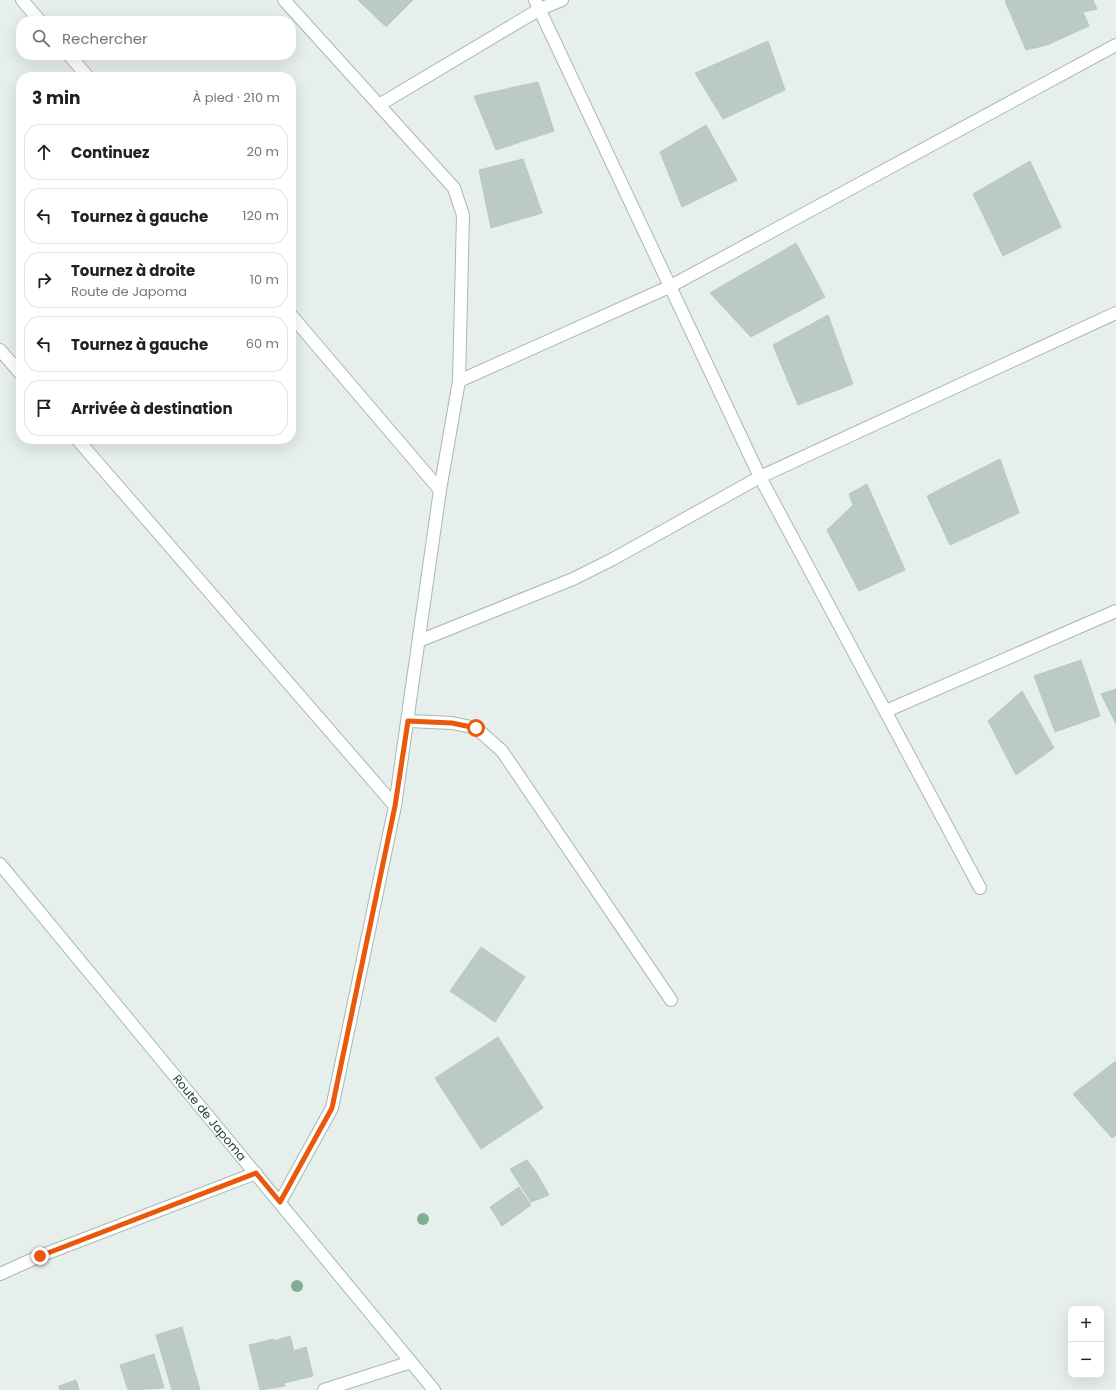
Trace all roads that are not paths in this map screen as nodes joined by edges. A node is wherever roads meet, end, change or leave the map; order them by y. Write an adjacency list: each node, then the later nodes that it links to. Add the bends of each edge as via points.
1 (22, 0): 5 (street)
2 (284, 0): 9 (street)
3 (562, 0): 4 (street)
4 (537, 5): 9 (street); 10 (street)
5 (36, 16)
6 (1116, 45): 10 (street)
7 (73, 60): 8 (street)
8 (84, 72)
9 (378, 104): 15 (street, via 454,188 463,215)
10 (670, 287): 15 (street); 17 (street)
11 (1116, 313): 17 (street)
12 (296, 321): 18 (street)
13 (0, 350): 14 (street)
14 (16, 368)
15 (459, 381): 18 (street)
16 (81, 444): 23 (street)
17 (760, 477): 20 (street, via 573,579); 21 (street)
18 (440, 490): 20 (street)
19 (1116, 611): 21 (street)
20 (419, 641): 22 (street)
21 (886, 711): 25 (street)
22 (408, 721): 23 (street); 26 (street, via 452,723 476,728 502,751)
23 (395, 806): 28 (street, via 332,1108)
24 (0, 864): 27 (street, Route de Japoma)
25 (980, 888)
26 (671, 1000)
27 (256, 1173): 28 (street, Route de Japoma); 29 (street, via 40,1256)
28 (280, 1202): 30 (street, Route de Japoma)
29 (0, 1274)
30 (411, 1362): 31 (street); 32 (street, Route de Japoma)
31 (324, 1390)
32 (434, 1390)

